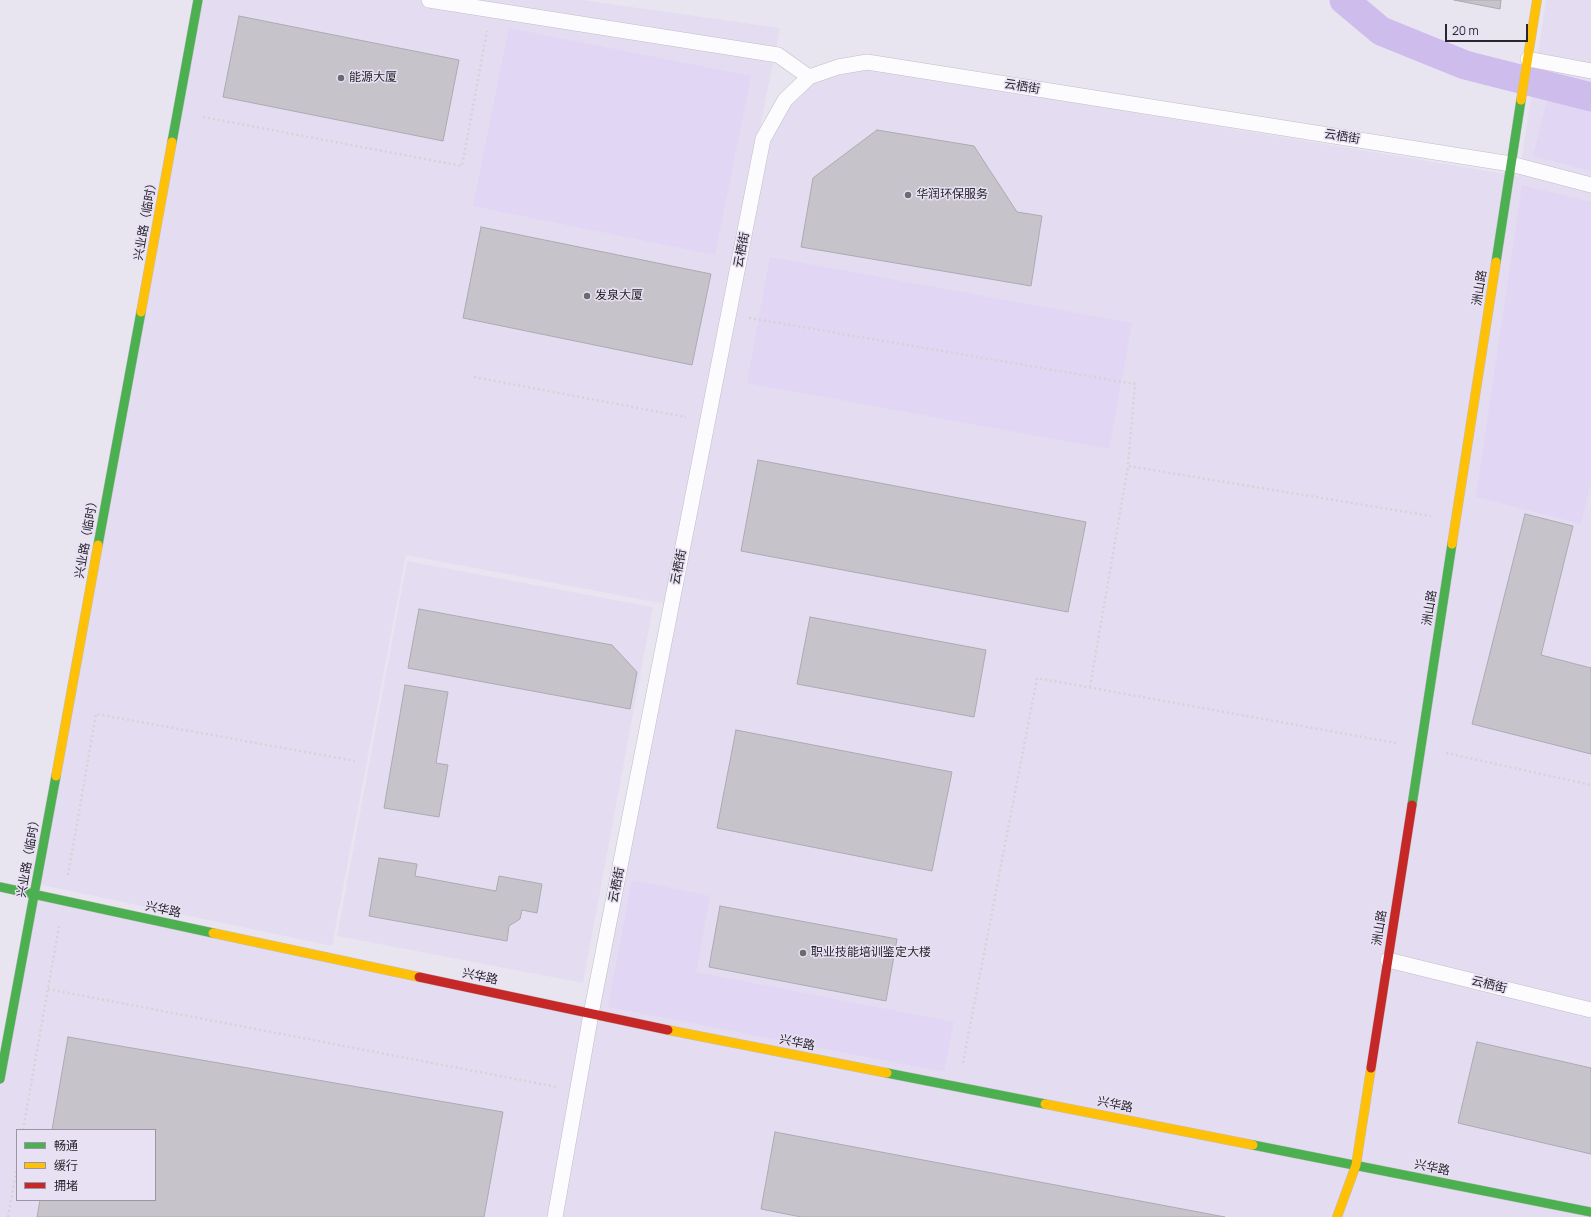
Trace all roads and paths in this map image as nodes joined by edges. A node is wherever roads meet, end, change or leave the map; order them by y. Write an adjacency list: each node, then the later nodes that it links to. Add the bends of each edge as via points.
1 (198, 0): 21 (street, 兴业路（临时）)
2 (429, 0): 4 (lane)
3 (1537, 0): 5 (street, 洲山路)
4 (491, 10): 7 (lane, via 778,55); 8 (path, via 462,166)
5 (1528, 59): 6 (lane); 9 (street, 洲山路)
6 (1591, 71)
7 (809, 77): 9 (lane, 云栖街, via 838,67 867,62); 11 (lane, 云栖街, via 785,100 763,139)
8 (198, 116)
9 (1511, 164): 10 (lane, 云栖街); 15 (street, 洲山路)
10 (1591, 185)
11 (729, 315): 13 (lane, 云栖街); 14 (path, via 1136,384)
12 (474, 377): 13 (path)
13 (708, 422): 26 (lane, 云栖街)
14 (1128, 466): 15 (path); 16 (path)
15 (1456, 521): 17 (street, 洲山路)
16 (1090, 687): 17 (path); 28 (path, via 1037,678)
17 (1420, 747): 19 (path); 23 (street, 洲山路)
18 (355, 761): 22 (path, via 96,714)
19 (1591, 785)
20 (0, 887): 21 (street, 兴华路)
21 (34, 894): 22 (street, 兴华路); 27 (street, 兴业路（临时）)
22 (64, 900): 24 (path); 26 (street, 兴华路)
23 (1388, 960): 25 (lane, 云栖街); 31 (street, 洲山路)
24 (48, 989): 29 (path); 30 (path)
25 (1591, 1010)
26 (591, 1014): 28 (street, 兴华路); 29 (lane, 云栖街)
27 (0, 1079)
28 (958, 1087): 31 (street, 兴华路)
29 (577, 1091): 35 (lane, 云栖街)
30 (24, 1129)
31 (1356, 1165): 33 (street, 兴华路); 36 (street, 洲山路)
32 (16, 1173): 34 (path)
33 (1591, 1212)
34 (8, 1217)
35 (555, 1217)
36 (1338, 1217)

